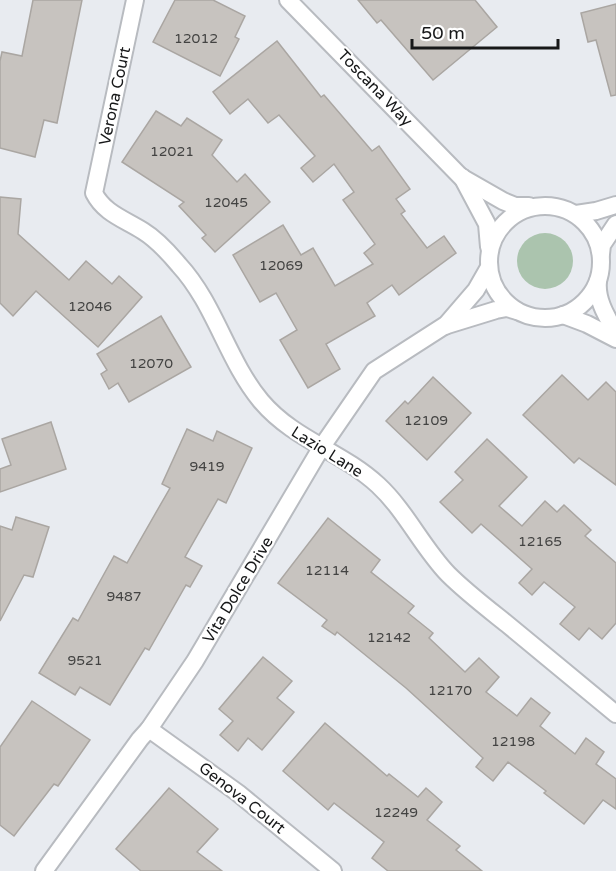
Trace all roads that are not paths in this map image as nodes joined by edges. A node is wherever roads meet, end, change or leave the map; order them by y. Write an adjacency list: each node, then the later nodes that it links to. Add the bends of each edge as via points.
1 (135, 0): 4 (street, Verona Court)
2 (288, 0): 3 (street, Toscana Way)
3 (461, 177): 6 (street, Toscana Way, via 503,201); 9 (street, Toscana Way, via 487,225)
4 (94, 192): 18 (street, Lazio Lane, via 105,210 145,232 180,266 203,299 243,377 261,401 285,425)
5 (616, 205): 7 (street)
6 (532, 207): 7 (street, via 562,208); 9 (street, via 513,215 498,229)
7 (576, 214): 10 (street, via 598,242)
8 (616, 224): 10 (street, via 602,245)
9 (489, 250): 11 (street)
10 (601, 254): 12 (street)
11 (488, 269): 13 (street, via 494,288); 15 (street, Vita Dolce Drive, via 476,290)
12 (598, 281): 14 (street, via 582,305); 16 (street, via 601,305)
13 (517, 311): 14 (street, via 536,318); 15 (street, Vita Dolce Drive, via 496,310)
14 (563, 315): 17 (street)
15 (444, 326): 18 (street, Vita Dolce Drive, via 374,371)
16 (616, 333)
17 (616, 339)
18 (321, 448): 19 (street, Lazio Lane, via 378,485 458,583); 20 (street, Vita Dolce Drive, via 201,652)
19 (616, 714)
20 (149, 729): 21 (street, Vita Dolce Drive); 22 (street, Genova Court, via 228,786)
21 (44, 871)
22 (333, 871)

